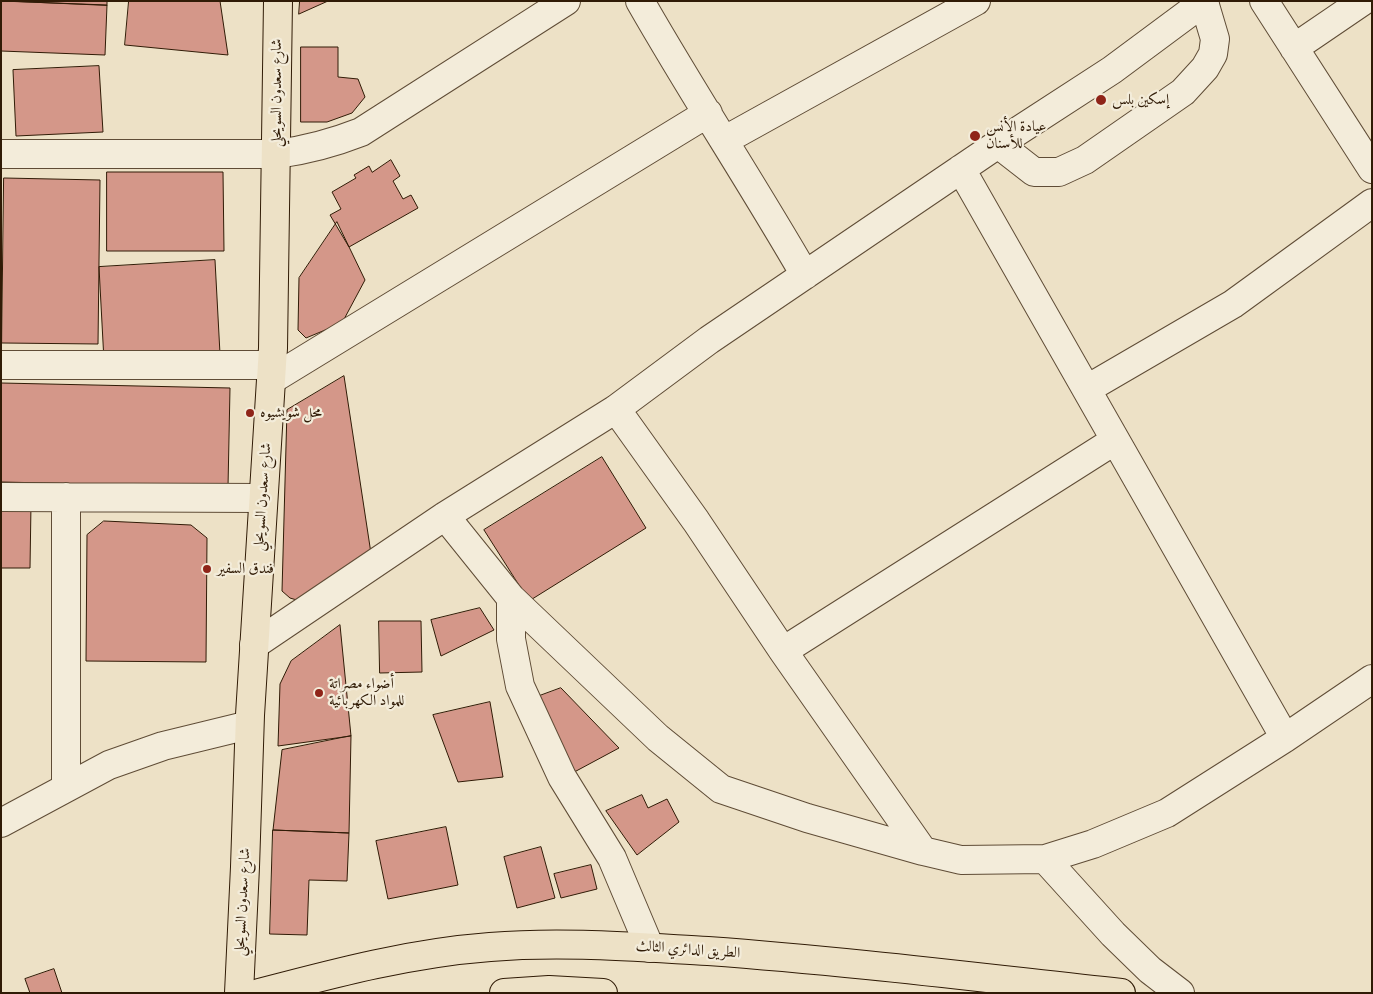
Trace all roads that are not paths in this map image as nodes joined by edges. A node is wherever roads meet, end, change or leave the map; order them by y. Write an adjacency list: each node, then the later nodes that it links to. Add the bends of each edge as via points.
1 (278, 1): 13 (main road, شارع سعدون السويحلي)
2 (640, 1): 9 (street)
3 (976, 1): 10 (street)
4 (1264, 1): 8 (street)
5 (1362, 1): 8 (street)
6 (1205, 2): 11 (street, via 1112,70); 11 (street, via 1215,39 1213,54 1205,68 1183,92 1085,160 1059,172 1034,172)
7 (550, 6): 13 (street, via 361,132 330,144)
8 (1294, 48): 15 (street)
9 (708, 114): 10 (street); 19 (street)
10 (725, 140): 17 (street)
11 (998, 144): 14 (street)
12 (1, 154): 13 (street)
13 (277, 154): 19 (main road, شارع سعدون السويحلي)
14 (961, 169): 17 (street); 20 (street)
15 (1372, 169)
16 (1372, 203): 20 (street, via 1233,304)
17 (805, 275): 21 (street)
18 (1, 365): 19 (street)
19 (272, 373): 25 (main road, شارع سعدون السويحلي)
20 (1088, 389): 22 (street)
21 (616, 409): 26 (street); 29 (street)
22 (1114, 441): 29 (street); 32 (street)
23 (1, 496): 24 (street)
24 (66, 497): 25 (street); 33 (street)
25 (263, 498): 28 (main road, شارع سعدون السويحلي)
26 (445, 516): 27 (street); 28 (street)
27 (511, 598): 35 (street, via 658,738 721,789); 37 (street, via 511,639 520,686 562,777 612,858)
28 (254, 645): 31 (main road, شارع سعدون السويحلي)
29 (783, 650): 35 (street)
30 (1372, 678): 32 (street)
31 (250, 725): 33 (street, via 163,746 110,764); 38 (main road, شارع سعدون السويحلي)
32 (1285, 738): 36 (street, via 1167,813 1093,844)
33 (66, 787): 34 (street)
34 (1, 823)
35 (923, 851): 36 (street, via 961,860)
36 (1045, 859): 43 (street, via 1119,940)
37 (650, 948): 39 (main road, الطريق الدائري الثالث, via 542,944 428,953 323,975); 42 (main road, الطريق الدائري الثالث, via 795,957)
38 (239, 993)
39 (259, 993)
40 (504, 993): 41 (main road, via 549,990)
41 (603, 993)
42 (1121, 993)
43 (1180, 993)

